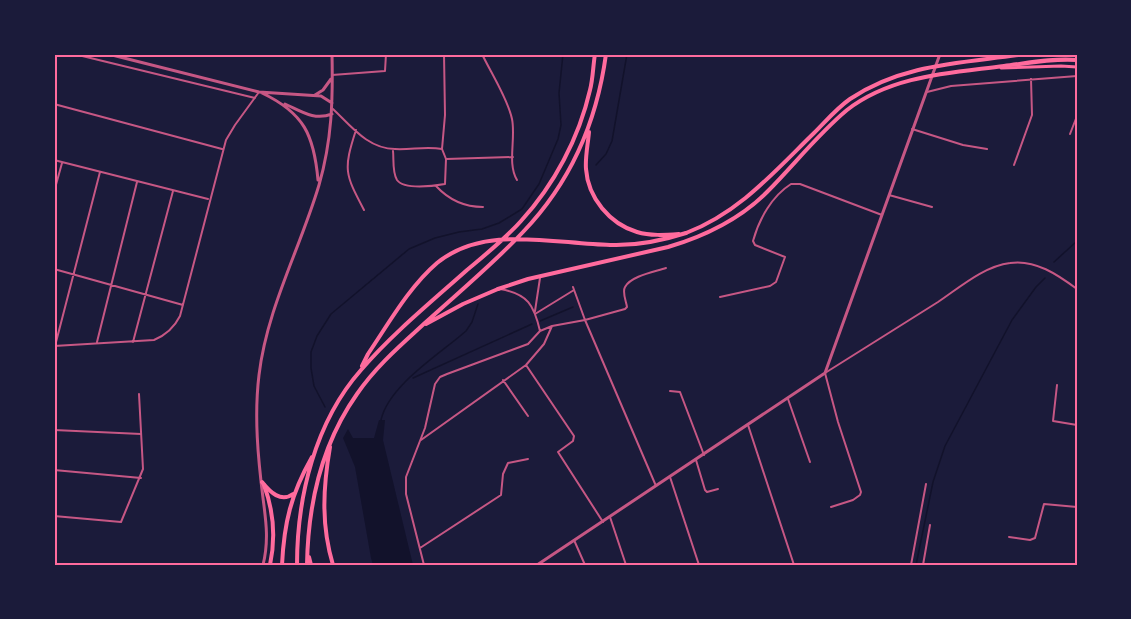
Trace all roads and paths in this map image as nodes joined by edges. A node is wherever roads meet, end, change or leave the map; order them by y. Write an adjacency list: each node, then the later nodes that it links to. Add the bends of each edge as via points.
1 (74, 54): 22 (street)
2 (108, 54): 19 (street)
3 (332, 54): 16 (street)
4 (387, 54): 16 (street, via 385,71)
5 (444, 54): 34 (street)
6 (482, 54): 37 (street, via 512,117)
7 (595, 54): 75 (main road, via 582,120 556,173 533,207)
8 (606, 54): 29 (main road)
9 (940, 54): 20 (street)
10 (1025, 54): 55 (main road, via 921,68 866,89 841,106 741,203 711,223)
11 (1045, 54): 13 (main road)
12 (1077, 60): 13 (main road)
13 (1046, 61): 15 (main road)
14 (1077, 67): 15 (main road)
15 (987, 69): 59 (main road, via 922,77 870,95 846,111 765,194 702,236)
16 (332, 75): 21 (street, via 328,86); 24 (street)
17 (1077, 76): 18 (street)
18 (1031, 79): 20 (street, via 951,86); 41 (street, via 1032,115)
19 (260, 92): 21 (street); 22 (street); 23 (street)
20 (924, 93): 30 (street)
21 (310, 96): 24 (street, via 321,96)
22 (255, 98): 36 (street, via 230,132)
23 (280, 102): 27 (street, via 315,117); 45 (street, via 311,138)
24 (332, 103): 26 (street)
25 (54, 104): 36 (street)
26 (333, 109): 27 (street); 31 (street)
27 (332, 114): 45 (street)
28 (1077, 116): 32 (street)
29 (590, 125): 55 (main road, via 585,171 602,210 620,225 637,232); 69 (main road, via 563,180 540,213)
30 (912, 129): 35 (street); 49 (street)
31 (356, 130): 33 (street, via 370,144); 53 (street, via 346,168)
32 (1070, 134)
33 (393, 149): 34 (street); 46 (street, via 395,173 401,184)
34 (442, 149): 38 (street)
35 (987, 149)
36 (224, 150): 50 (street)
37 (513, 157): 38 (street); 43 (street)
38 (446, 159): 46 (street, via 445,184)
39 (54, 160): 40 (street)
40 (62, 162): 42 (street); 48 (street)
41 (1014, 165)
42 (100, 172): 44 (street); 58 (street)
43 (518, 180)
44 (137, 182): 47 (street); 60 (street)
45 (319, 184): 97 (street, via 264,344 256,413)
46 (436, 186): 51 (street, via 462,204)
47 (172, 190): 50 (street); 63 (street)
48 (54, 192)
49 (889, 195): 52 (street); 54 (street)
50 (209, 200): 65 (street)
51 (483, 207)
52 (932, 207)
53 (364, 210)
54 (882, 215): 64 (street, via 792,184 760,219 753,241 754,245 785,257 776,282); 76 (street)
55 (686, 233): 75 (main road, via 631,245 534,240 474,244 447,256 425,276)
56 (666, 268): 67 (street, via 624,287 625,309)
57 (54, 269): 58 (street)
58 (73, 274): 60 (street); 73 (street)
59 (540, 276): 61 (main road); 66 (street)
60 (110, 286): 63 (street); 72 (street)
61 (498, 289): 66 (street, via 524,296); 69 (main road)
62 (1077, 289): 76 (street, via 1039,267 1009,263 978,276)
63 (145, 294): 65 (street); 71 (street)
64 (720, 297)
65 (183, 305): 71 (street, via 170,331 154,340)
66 (535, 314): 67 (street, via 573,288); 70 (street)
67 (585, 320): 68 (street); 99 (street)
68 (552, 326): 70 (street); 74 (street, via 544,344)
69 (420, 328): 87 (main road, via 368,379)
70 (540, 331): 88 (street, via 528,344 440,377)
71 (133, 342): 72 (street)
72 (96, 343): 73 (street)
73 (54, 346)
74 (526, 365): 77 (street); 106 (street, via 574,436 559,455)
75 (360, 371): 89 (main road, via 329,419)
76 (825, 374): 81 (street); 102 (street, via 861,492 853,500)
77 (503, 380): 82 (street); 88 (street)
78 (1057, 385): 84 (street, via 1053,421)
79 (670, 391): 90 (street, via 680,392)
80 (139, 393): 86 (street)
81 (788, 399): 83 (street); 93 (street)
82 (528, 416)
83 (748, 425): 90 (street); 122 (street)
84 (1077, 425)
85 (54, 430): 86 (street)
86 (142, 434): 96 (street)
87 (331, 440): 115 (main road, via 313,493); 116 (main road, via 323,503)
88 (421, 440): 110 (street, via 405,486)
89 (316, 449): 101 (main road); 114 (main road, via 300,508)
90 (704, 455): 92 (street)
91 (528, 459): 110 (street, via 508,463 501,495)
92 (696, 460): 95 (street); 100 (street, via 705,490)
93 (810, 462)
94 (54, 470): 96 (street)
95 (670, 477): 99 (street); 121 (street)
96 (141, 478): 104 (street, via 121,522)
97 (262, 482): 101 (main road, via 281,497); 111 (street, via 267,541); 112 (main road, via 274,529)
98 (926, 484): 123 (street)
99 (657, 487): 105 (street)
100 (718, 489)
101 (294, 493): 113 (main road, via 284,527)
102 (831, 507)
103 (1077, 507): 108 (street, via 1046,503 1035,538)
104 (54, 516)
105 (610, 517): 106 (street); 120 (street)
106 (603, 522): 109 (street)
107 (930, 525): 124 (street)
108 (1009, 537)
109 (574, 540): 118 (street); 119 (street)
110 (420, 548): 117 (street)
111 (263, 565)
112 (270, 565)
113 (282, 565)
114 (297, 565)
115 (309, 565)
116 (333, 565)
117 (424, 565)
118 (537, 565)
119 (585, 565)
120 (626, 565)
121 (699, 565)
122 (794, 565)
123 (911, 565)
124 (923, 565)

